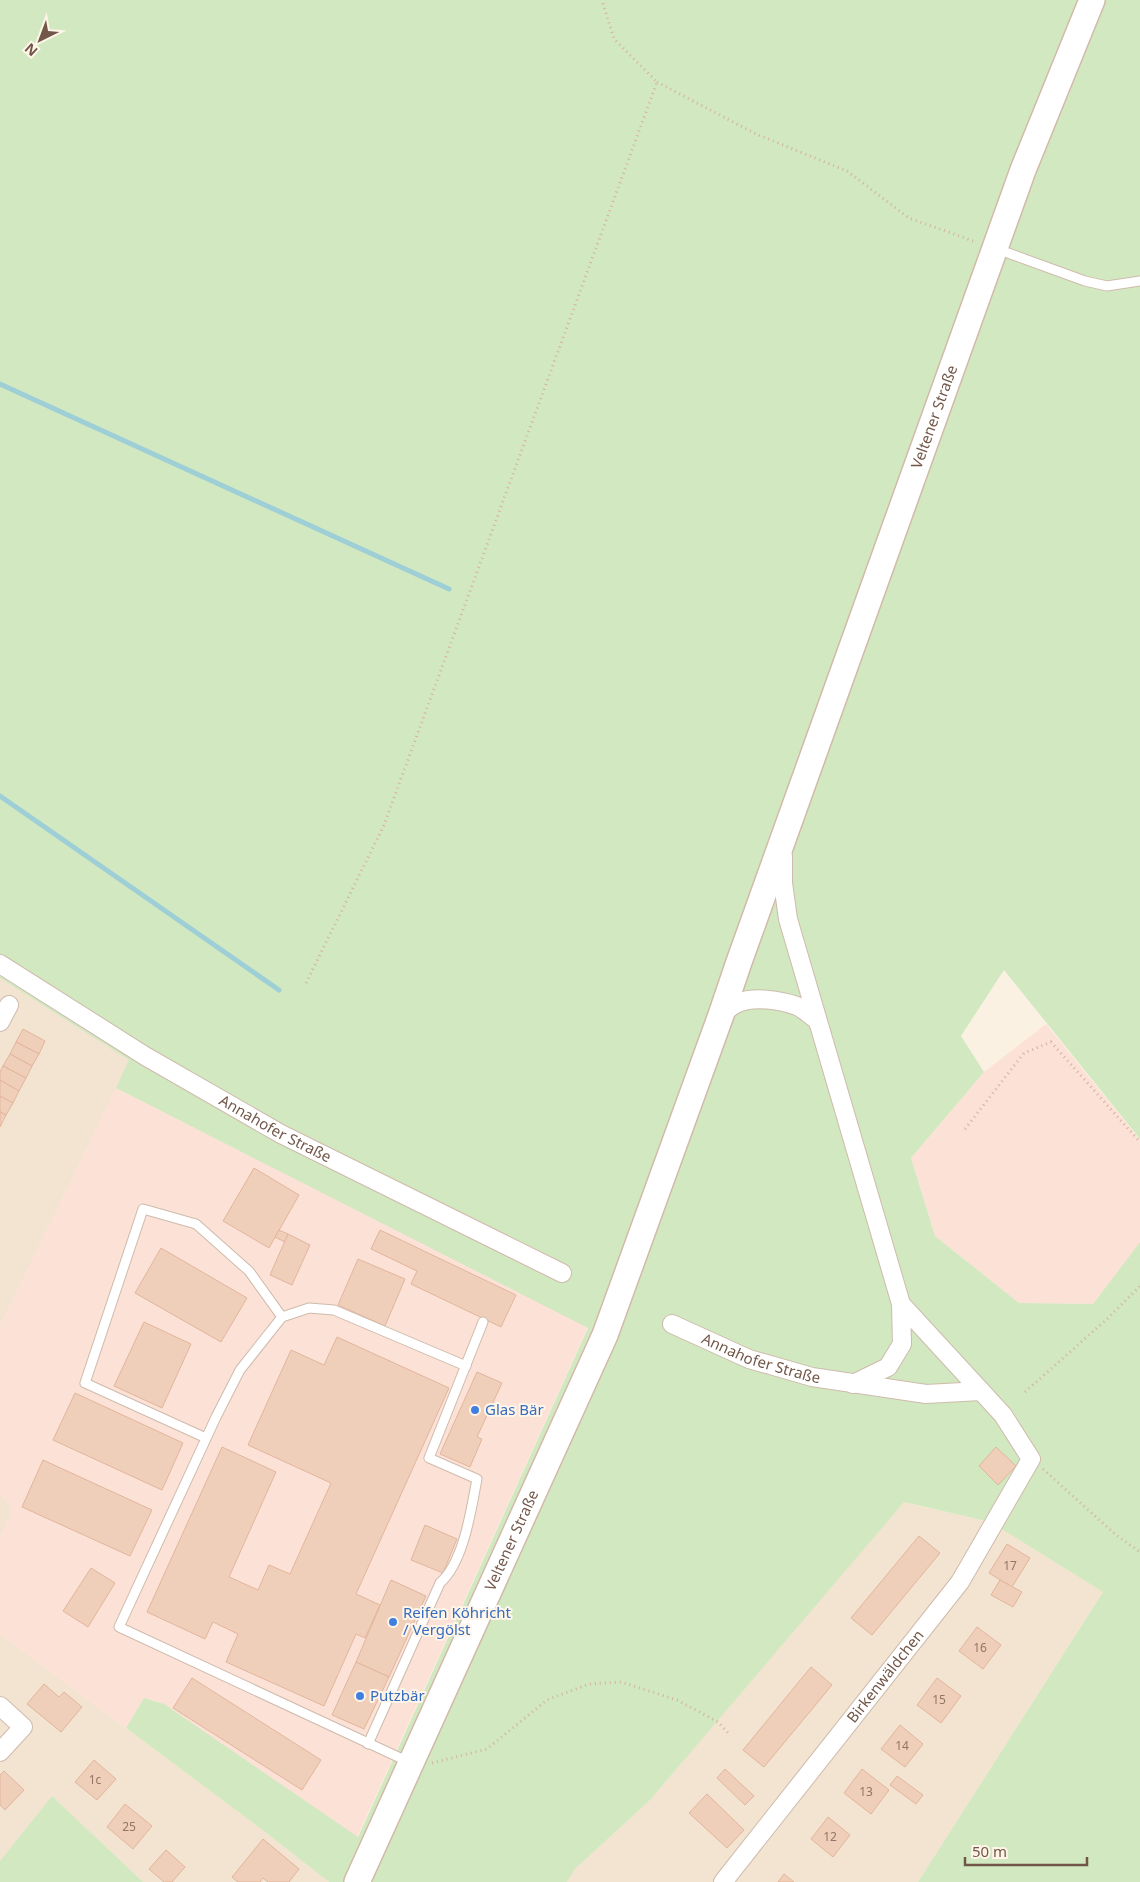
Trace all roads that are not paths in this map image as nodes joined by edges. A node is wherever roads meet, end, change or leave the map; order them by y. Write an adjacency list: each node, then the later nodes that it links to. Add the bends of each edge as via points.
1 (1092, 0): 2 (main road, Veltener Straße)
2 (994, 248): 3 (lane, via 1085,282 1107,286); 4 (main road, Veltener Straße)
3 (1140, 281)
4 (784, 836): 7 (main road, Veltener Straße); 8 (street, via 783,883 788,919)
5 (0, 964): 10 (street, Annahofer Straße, via 145,1056 281,1134)
6 (9, 1005): 9 (street)
7 (721, 1015): 8 (street, via 740,1002 772,1001 798,1006); 22 (main road, Veltener Straße, via 605,1335)
8 (817, 1020): 11 (street)
9 (0, 1022)
10 (562, 1273)
11 (901, 1304): 16 (street, via 902,1344 888,1367); 17 (street)
12 (282, 1317): 15 (lane, via 309,1308 334,1310); 18 (lane, via 240,1370); 18 (lane, via 249,1271 196,1224 143,1209 85,1383)
13 (483, 1322): 15 (lane)
14 (672, 1324): 16 (street, Annahofer Straße, via 749,1358 812,1378)
15 (466, 1366): 20 (lane, via 429,1458 477,1480 466,1533 448,1576 440,1583)
16 (852, 1384): 17 (street, Annahofer Straße, via 926,1394)
17 (980, 1391): 24 (street, Birkenwäldchen, via 1003,1415 1031,1459 960,1582)
18 (206, 1438): 20 (lane, via 119,1627)
19 (0, 1706): 21 (street, via 23,1727)
20 (368, 1744): 22 (lane)
21 (0, 1752)
22 (412, 1763): 23 (main road, Veltener Straße)
23 (357, 1882)
24 (724, 1882)

